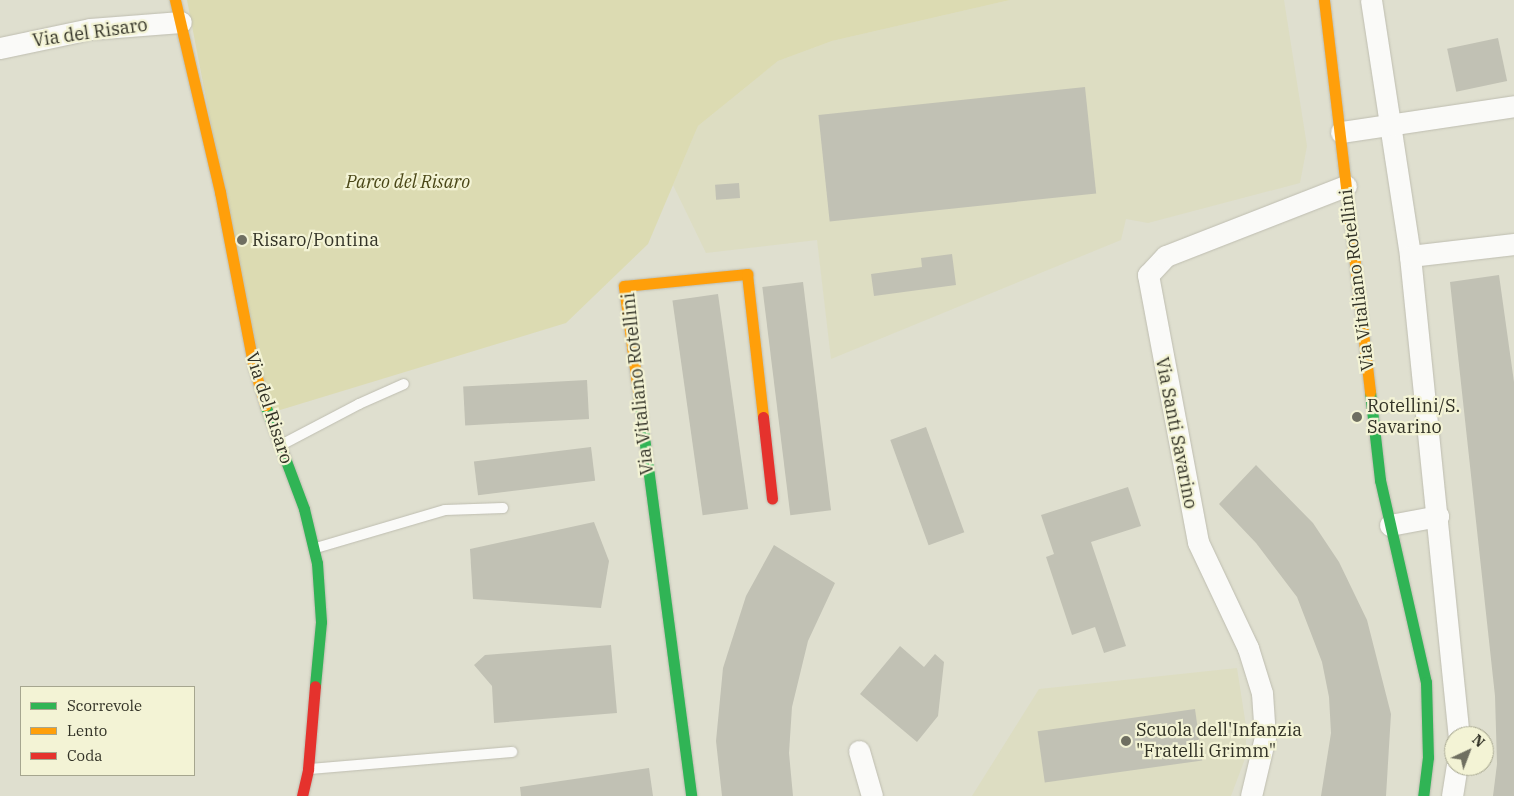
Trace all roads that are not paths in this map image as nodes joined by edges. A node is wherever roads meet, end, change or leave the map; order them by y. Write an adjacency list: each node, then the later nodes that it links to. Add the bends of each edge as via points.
1 (175, 0): 4 (street, Via del Risaro)
2 (1324, 0): 8 (street, Via Vitaliano Rotellini)
3 (1371, 0): 7 (street)
4 (181, 22): 5 (street, Via del Risaro, via 90,29); 13 (street, Via del Risaro, via 220,192 254,368)
5 (0, 48)
6 (1514, 106): 7 (street)
7 (1393, 126): 8 (street); 11 (street)
8 (1341, 132): 9 (street, Via Vitaliano Rotellini)
9 (1346, 186): 17 (street, Via Vitaliano Rotellini, via 1380,480); 27 (street, Via Santi Savarino, via 1166,256 1148,275 1198,542 1248,648 1262,692 1265,737)
10 (1514, 244): 11 (street)
11 (1410, 256): 16 (street)
12 (404, 384): 13 (lane)
13 (280, 446): 18 (street, Via del Risaro)
14 (772, 499): 25 (street, Via Vitaliano Rotellini, via 747,274 624,286)
15 (503, 508): 18 (lane, via 445,510)
16 (1438, 516): 17 (street); 19 (street)
17 (1390, 525): 28 (street, Via Vitaliano Rotellini, via 1426,682 1428,757)
18 (315, 549): 22 (street, Via del Risaro, via 321,622)
19 (1458, 726)
20 (859, 751): 26 (street)
21 (512, 752): 22 (lane)
22 (308, 769): 24 (street, Via del Risaro)
23 (1455, 776): 29 (street)
24 (302, 796)
25 (691, 796)
26 (872, 796)
27 (1250, 796)
28 (1423, 796)
29 (1452, 796)

